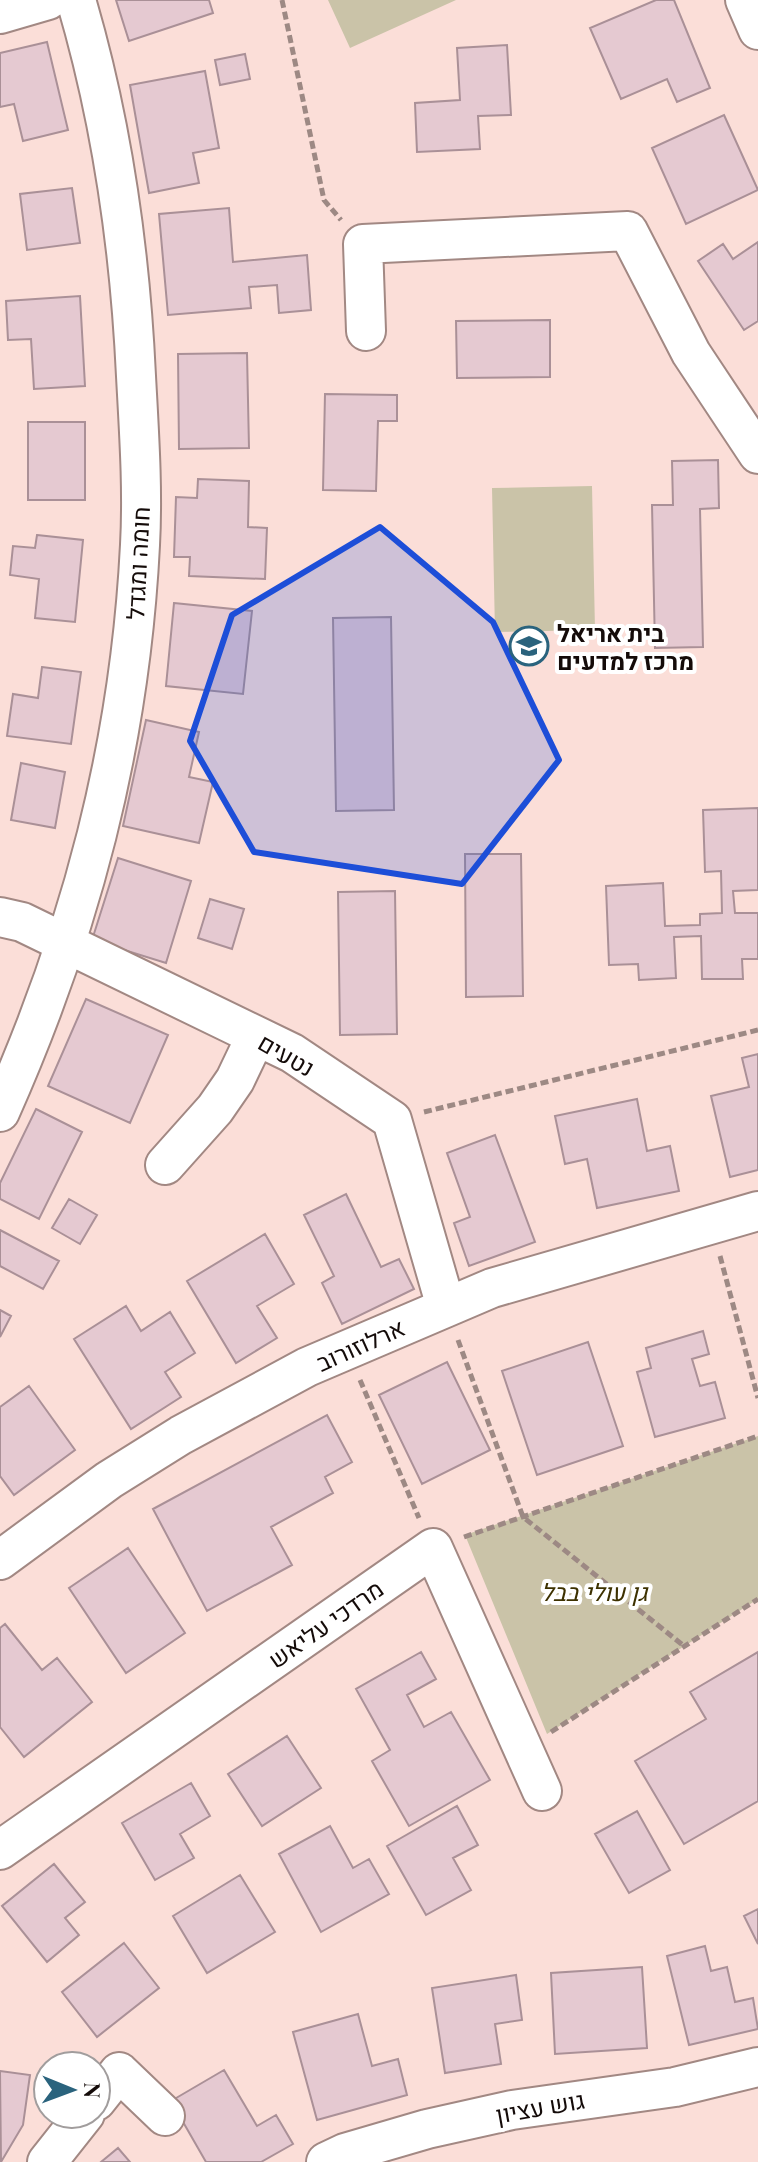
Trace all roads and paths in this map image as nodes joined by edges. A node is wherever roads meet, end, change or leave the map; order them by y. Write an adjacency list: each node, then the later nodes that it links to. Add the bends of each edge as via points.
1 (48, 0): 5 (street)
2 (76, 0): 11 (street, חומה ומגדל, via 120,191 134,322 141,542 116,747)
3 (282, 0): 7 (path, via 324,200)
4 (745, 0): 6 (street)
5 (0, 14)
6 (758, 30)
7 (363, 244): 8 (street); 9 (street, via 628,231 691,353)
8 (366, 331)
9 (758, 454)
10 (0, 917): 11 (street, נטעים)
11 (67, 943): 13 (street, נטעים); 14 (street, חומה ומגדל)
12 (758, 1030): 15 (path)
13 (256, 1036): 15 (street, נטעים, via 292,1053); 16 (street, via 215,1109)
14 (0, 1112)
15 (392, 1120): 19 (street)
16 (165, 1165)
17 (758, 1211): 18 (street, ארלוזורוב)
18 (712, 1224): 19 (street, ארלוזורוב, via 492,1288); 21 (path)
19 (446, 1307): 20 (street, ארלוזורוב); 23 (path)
20 (347, 1350): 24 (path); 25 (street, ארלוזורוב, via 181,1435)
21 (758, 1398)
22 (758, 1436): 23 (path)
23 (523, 1517): 24 (path); 27 (path)
24 (433, 1548): 28 (street); 30 (street, מרדכי עליאש)
25 (0, 1560)
26 (758, 1599): 27 (path)
27 (684, 1646): 28 (path)
28 (522, 1748): 29 (street)
29 (542, 1791)
30 (0, 1850)
31 (758, 2067): 36 (street, גוש עציון, via 675,2087 512,2110 413,2133)
32 (112, 2081): 33 (street, via 119,2072)
33 (165, 2116)
34 (72, 2130): 35 (street)
35 (47, 2162)
36 (326, 2162)

